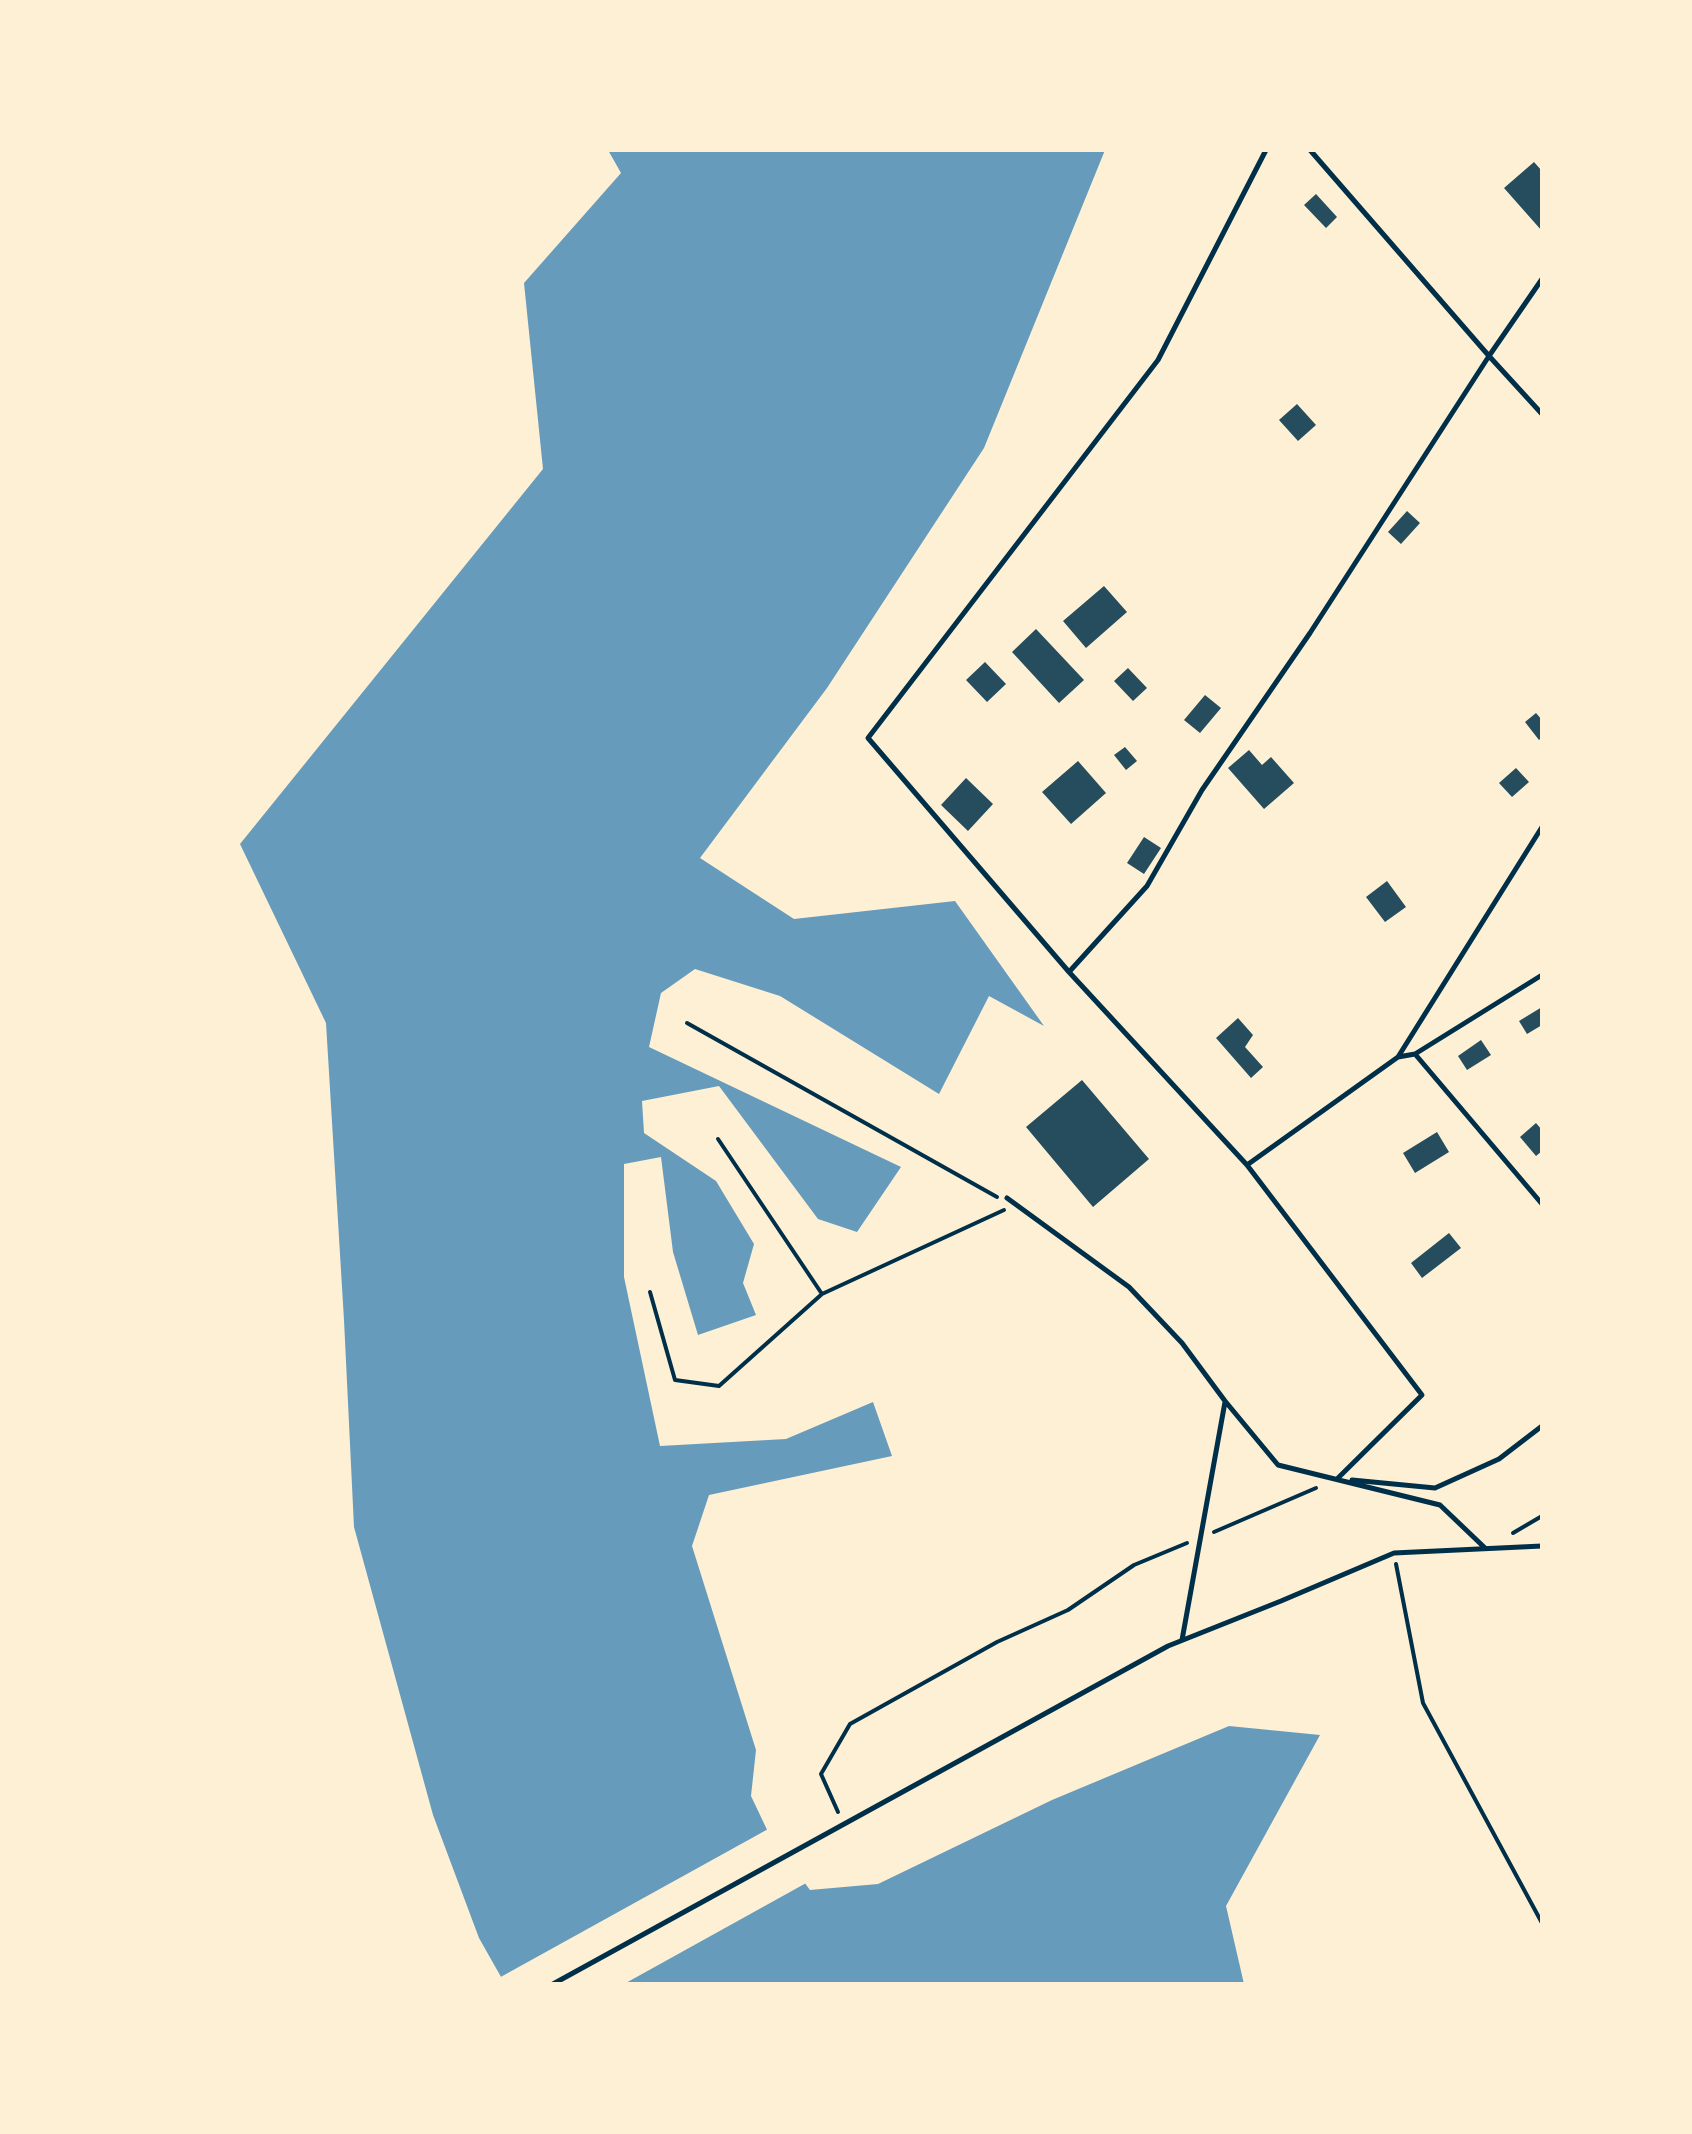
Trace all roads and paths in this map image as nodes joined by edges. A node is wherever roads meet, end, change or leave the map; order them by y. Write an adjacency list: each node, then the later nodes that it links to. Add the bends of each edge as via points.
1 (1266, 150): 7 (lane, via 1158,360 868,738)
2 (1310, 150): 4 (lane)
3 (1542, 279): 4 (lane)
4 (1489, 356): 5 (lane); 7 (lane, via 1202,790 1147,886)
5 (1542, 414)
6 (1542, 827): 11 (lane)
7 (1069, 972): 13 (lane)
8 (1542, 975): 10 (lane)
9 (687, 1023): 14 (path)
10 (1415, 1054): 11 (lane); 16 (lane)
11 (1398, 1057): 13 (lane)
12 (718, 1139): 19 (path)
13 (1247, 1165): 22 (lane, via 1422,1395)
14 (999, 1198)
15 (1007, 1198): 20 (lane, via 1129,1287 1182,1343)
16 (1542, 1204)
17 (1013, 1206): 19 (path)
18 (650, 1292): 19 (path, via 675,1380 719,1386)
19 (822, 1294)
20 (1225, 1401): 22 (lane, via 1278,1465); 28 (lane)
21 (1542, 1426): 22 (lane, via 1499,1459 1435,1488)
22 (1337, 1479): 23 (path); 26 (lane, via 1440,1505)
23 (1206, 1535)
24 (1192, 1541): 29 (path, via 1134,1565 1068,1610 997,1642 850,1724 821,1774)
25 (1542, 1546): 26 (lane)
26 (1486, 1549): 27 (lane)
27 (1394, 1553): 28 (lane); 30 (path, via 1423,1703)
28 (1182, 1640): 29 (lane)
29 (845, 1825): 31 (lane)
30 (1542, 1923)
31 (553, 1984)

